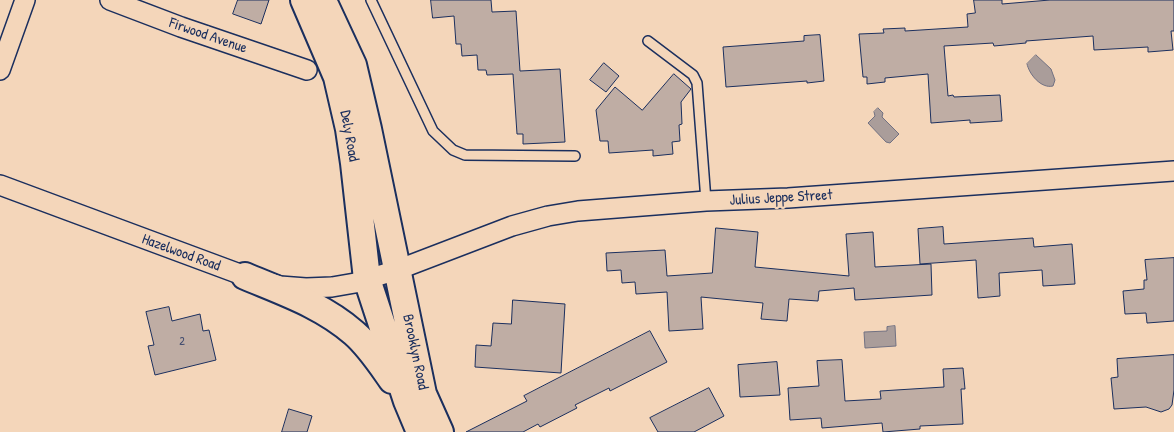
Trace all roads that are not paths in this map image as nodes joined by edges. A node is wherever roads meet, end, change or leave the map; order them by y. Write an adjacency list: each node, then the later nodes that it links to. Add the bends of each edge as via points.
1 (25, 0): 7 (street)
2 (110, 0): 8 (street, Firwood Avenue)
3 (304, 0): 15 (main road, Dely Road, via 337,77 343,102 354,163)
4 (323, 0): 13 (main road, Dely Road, via 353,65)
5 (371, 0): 9 (lane, via 433,131 453,150 465,155)
6 (648, 41): 12 (lane, via 693,75 697,83)
7 (0, 70)
8 (307, 70)
9 (575, 156)
10 (1174, 171): 12 (street, Julius Jeppe Street)
11 (0, 185): 14 (street, Hazelwood Road)
12 (706, 201): 13 (street, Julius Jeppe Street, via 548,216 512,226)
13 (398, 270): 15 (street, Julius Jeppe Street); 18 (main road, Brooklyn Road, via 423,394)
14 (245, 276): 15 (street, Hazelwood Road, via 280,286 306,288); 16 (main road, via 317,307 353,332 372,351)
15 (367, 280): 16 (main road, Brooklyn Road)
16 (407, 401): 17 (main road, Brooklyn Road)
17 (420, 432)
18 (440, 432)

